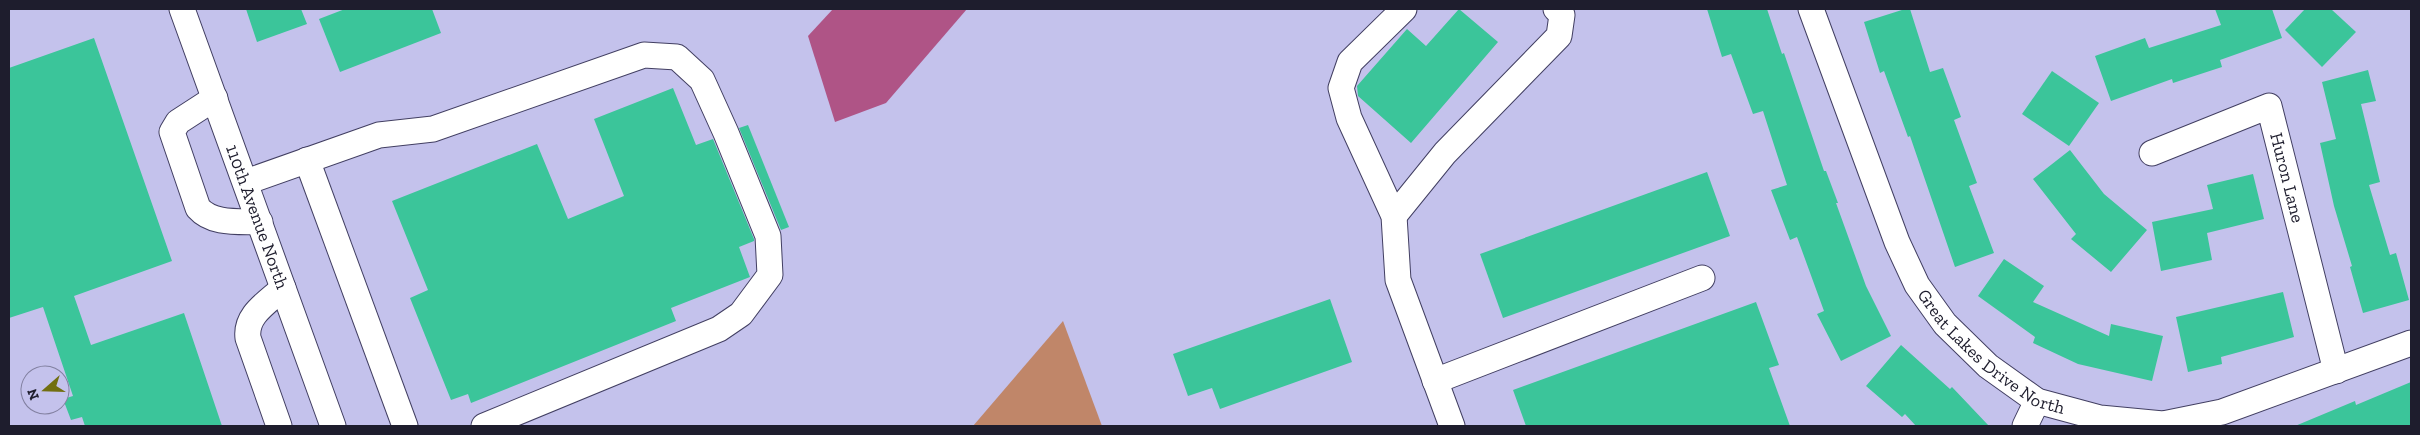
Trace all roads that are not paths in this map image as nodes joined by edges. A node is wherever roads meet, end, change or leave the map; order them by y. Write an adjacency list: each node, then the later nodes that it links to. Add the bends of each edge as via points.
1 (182, 9): 5 (street, 110th Avenue North)
2 (1404, 9): 9 (street, via 1350,62 1341,88 1349,118)
3 (1556, 9): 9 (street, via 1562,15 1559,36 1445,153)
4 (1811, 9): 16 (street, Great Lakes Drive North, via 1897,242 1917,285 1945,324 1988,366)
5 (215, 98): 8 (street, 110th Avenue North); 10 (street, via 178,122 172,132 198,208 216,220)
6 (2152, 153): 14 (street, Huron Lane, via 2269,106)
7 (307, 160): 8 (street); 17 (street, via 378,135 433,129 644,55 677,57 702,80 768,236 770,275 741,314 719,329); 20 (street)
8 (246, 182): 10 (street, 110th Avenue North)
9 (1394, 216): 15 (street, via 1398,280)
10 (260, 222): 12 (street, 110th Avenue North)
11 (1702, 278): 15 (street)
12 (284, 288): 18 (street, via 253,316 246,327); 19 (street, 110th Avenue North)
13 (2411, 343): 14 (street, Great Lakes Drive North)
14 (2336, 371): 16 (street, Great Lakes Drive North, via 2222,412 2163,424 2100,418)
15 (1436, 381): 21 (street)
16 (2037, 401): 22 (street)
17 (496, 424)
18 (280, 426)
19 (333, 426)
20 (405, 426)
21 (1452, 426)
22 (2025, 426)

